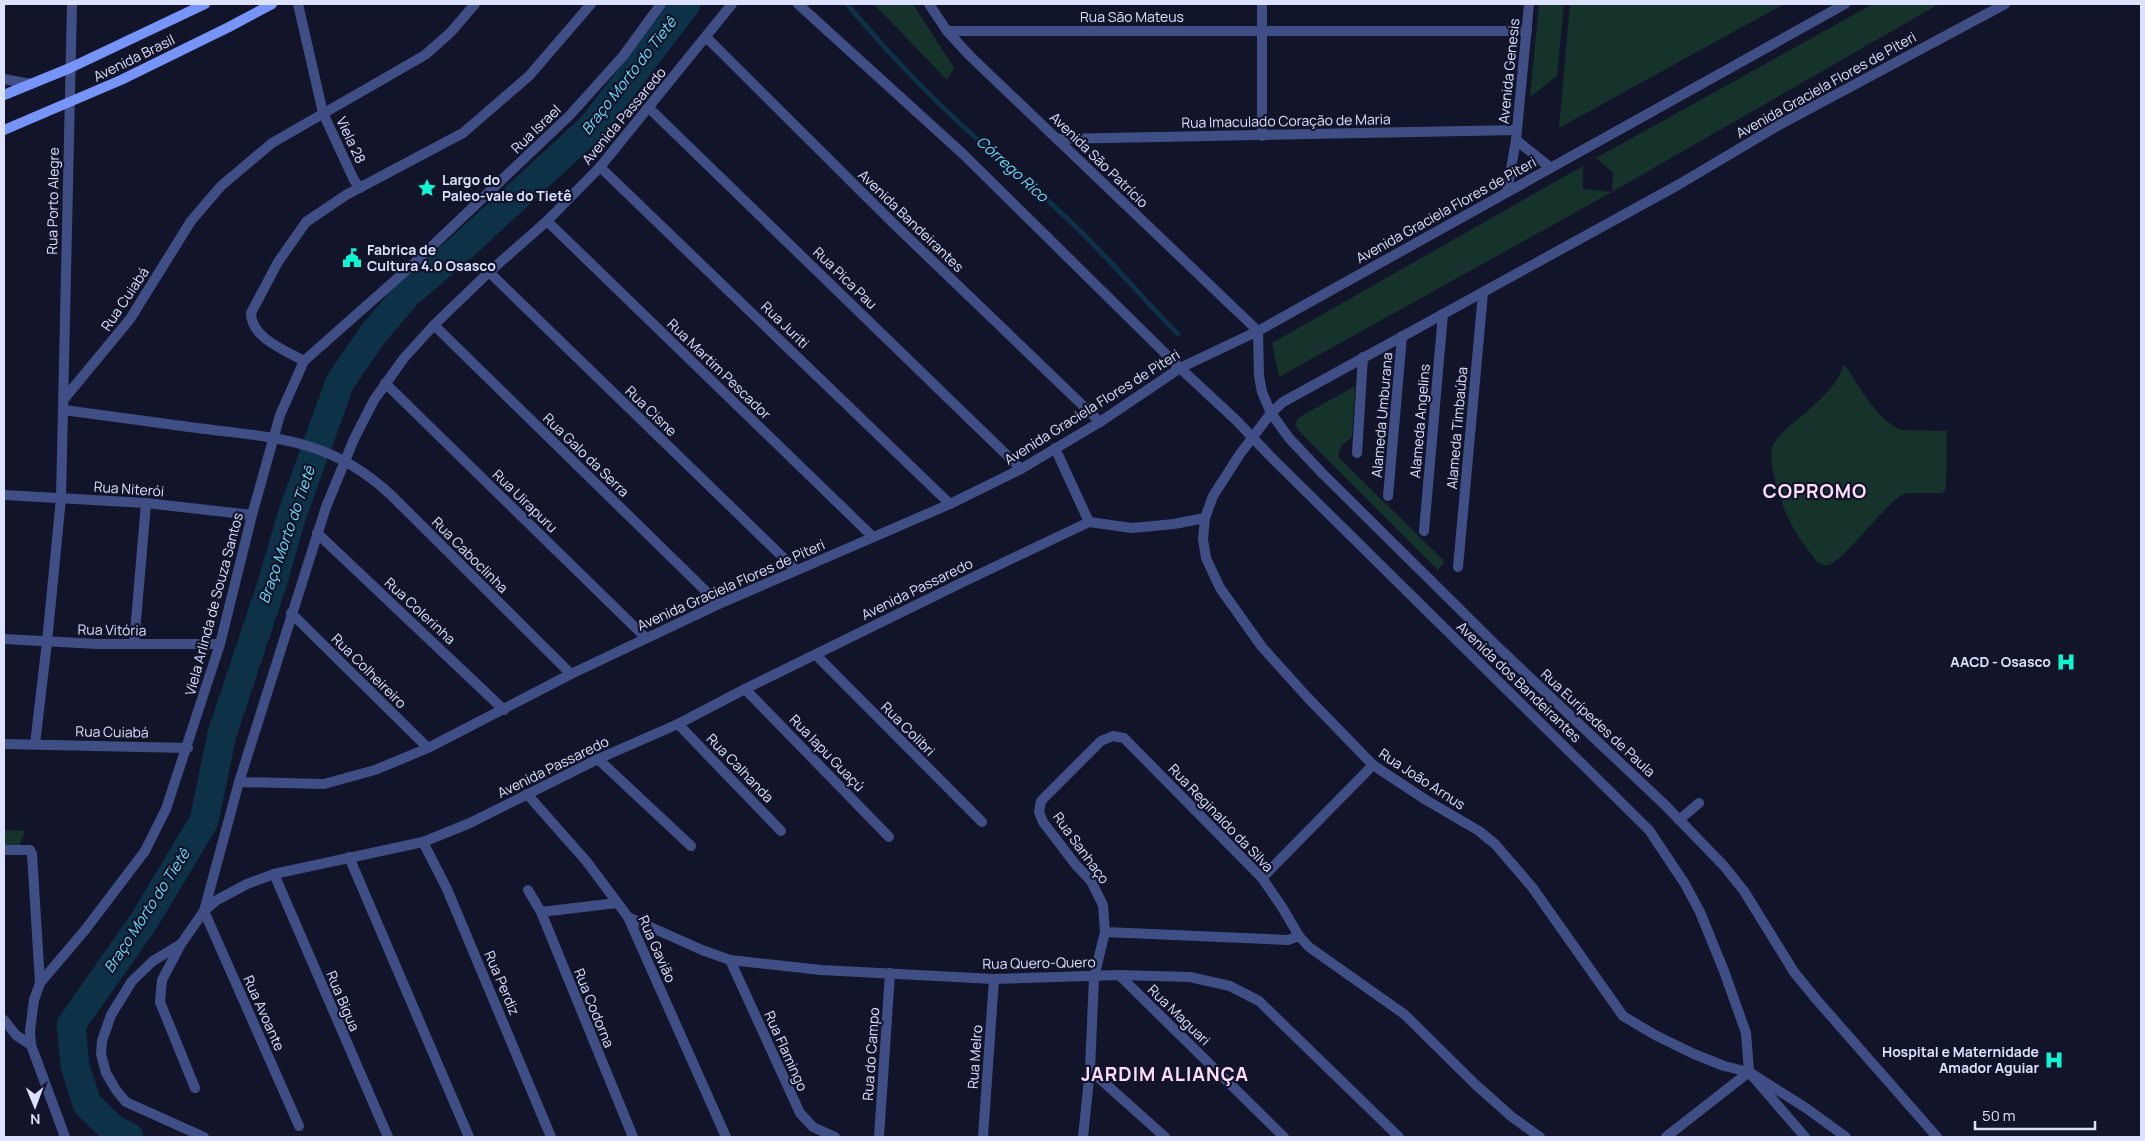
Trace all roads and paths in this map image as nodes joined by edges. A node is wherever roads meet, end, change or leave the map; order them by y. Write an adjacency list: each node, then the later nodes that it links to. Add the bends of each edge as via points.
1 (72, 4): 19 (street, Rua Porto Alegre)
2 (206, 4): 19 (main road, Avenida Brasil)
3 (272, 4): 23 (main road, Avenida Brasil)
4 (298, 4): 25 (street, Viela 28)
5 (475, 4): 25 (street, Rua Cuiabá, via 425,55)
6 (591, 4): 32 (street, via 529,76 470,127 438,147)
7 (661, 4): 42 (street, Rua Israel, via 623,56 570,115 409,268)
8 (732, 4): 18 (street, Avenida Passaredo)
9 (798, 4): 43 (street, via 963,154)
10 (929, 4): 16 (street, Avenida São Patrício)
11 (1262, 4): 15 (street)
12 (1529, 4): 17 (street, Avenida Genesis)
13 (1845, 4): 31 (street, Avenida Graciela Flores de Piteri)
14 (2005, 4): 36 (street, Avenida Graciela Flores de Piteri, via 1773,128 1678,185)
15 (1262, 30): 16 (street, Rua São Mateus); 17 (street, Rua São Mateus); 28 (street)
16 (947, 31): 29 (street, Avenida São Patrício)
17 (1527, 31): 27 (street, Avenida Genesis)
18 (706, 38): 24 (street, Avenida Passaredo); 48 (street, Avenida Bandeirantes)
19 (70, 68): 21 (main road, Avenida Brasil); 23 (street, Rua Porto Alegre)
20 (4, 79): 21 (street)
21 (31, 84): 22 (main road, Avenida Brasil)
22 (4, 94)
23 (68, 104): 26 (main road, Avenida Brasil); 45 (street, Rua Porto Alegre)
24 (649, 108): 30 (street, Avenida Passaredo); 54 (street, Rua Pica Pau)
25 (322, 113): 32 (street, Viela 28); 45 (street, Rua Cuiabá, via 272,143 221,186 180,239 130,319)
26 (4, 130)
27 (1516, 135): 28 (street, Rua Imaculado Coração de Maria); 31 (street, Avenida Genesis); 33 (street, Avenida Genesis)
28 (1262, 136): 29 (street, Rua Imaculado Coração de Maria)
29 (1057, 139): 39 (street, Avenida São Patrício)
30 (600, 167): 34 (street, Avenida Passaredo); 59 (street, Rua Juriti)
31 (1550, 168): 33 (street, Avenida Graciela Flores de Piteri)
32 (357, 184): 42 (street, via 306,222 278,262 251,313 251,322 257,332)
33 (1507, 192): 39 (street, Avenida Graciela Flores de Piteri)
34 (547, 221): 35 (street, Avenida Passaredo); 65 (street, Rua Martim Pescador)
35 (489, 272): 38 (street, Avenida Passaredo); 67 (street, Rua Cisne)
36 (1483, 292): 37 (street, Avenida Graciela Flores de Piteri); 66 (street, Alameda Timbaúba)
37 (1443, 314): 40 (street, Avenida Graciela Flores de Piteri); 63 (street, Alameda Angelins)
38 (434, 325): 44 (street, Avenida Passaredo); 68 (street, Rua Galo da Serra)
39 (1258, 331): 43 (street, Avenida Graciela Flores de Piteri); 47 (street, Rua Eurípedes de Paula, via 1259,376)
40 (1402, 336): 41 (street, Avenida Graciela Flores de Piteri); 56 (street, Alameda Umburana)
41 (1364, 357): 47 (street, Avenida Graciela Flores de Piteri, via 1283,402); 52 (street)
42 (304, 361): 50 (street, Viela Arlinda de Souza Santos, via 280,415)
43 (1180, 368): 48 (street, Avenida Graciela Flores de Piteri); 49 (street, Avenida dos Bandeirantes)
44 (385, 383): 53 (street, Avenida Passaredo); 70 (street, Rua Uirapuru)
45 (64, 398): 46 (street)
46 (64, 410): 50 (street, Rua Caboclinha); 57 (street)
47 (1271, 414): 49 (street, Avenida Graciela Flores de Piteri); 90 (street, Rua Eurípedes de Paula, via 1322,473)
48 (1100, 422): 51 (street, Avenida Graciela Flores de Piteri)
49 (1253, 437): 61 (street, Rua João Arnus, via 1213,496); 117 (street, Avenida dos Bandeirantes, via 1649,830 1700,912 1746,1033)
50 (279, 438): 53 (street, Rua Caboclinha); 60 (street, Viela Arlinda de Souza Santos)
51 (1055, 448): 54 (street, Avenida Graciela Flores de Piteri); 62 (street)
52 (1357, 453)
53 (340, 458): 64 (street, Avenida Passaredo); 76 (street, Rua Caboclinha, via 391,495)
54 (1021, 469): 59 (street, Avenida Graciela Flores de Piteri)
55 (4, 495): 57 (street, Rua Niterói)
56 (1388, 496)
57 (61, 498): 58 (street, Rua Niterói); 72 (street)
58 (146, 503): 60 (street, Rua Niterói); 73 (street)
59 (950, 504): 65 (street, Avenida Graciela Flores de Piteri)
60 (252, 515): 74 (street, Viela Arlinda de Souza Santos)
61 (1205, 518): 62 (street, via 1132,528); 86 (street, Rua João Arnus, via 1206,558 1220,588 1262,647)
62 (1089, 522): 75 (street, Avenida Passaredo)
63 (1424, 531)
64 (317, 533): 69 (street, Avenida Passaredo); 78 (street, Rua Colerinha)
65 (873, 537): 67 (street, Avenida Graciela Flores de Piteri)
66 (1458, 567)
67 (795, 569): 68 (street, Avenida Graciela Flores de Piteri)
68 (719, 604): 70 (street, Avenida Graciela Flores de Piteri)
69 (291, 613): 84 (street, Rua Colheireiro); 87 (street, Avenida Passaredo)
70 (646, 638): 76 (street, Avenida Graciela Flores de Piteri)
71 (4, 639): 72 (street, Rua Vitória)
72 (47, 642): 73 (street, Rua Vitória); 82 (street)
73 (134, 644): 74 (street, Rua Vitória)
74 (220, 644): 83 (street, Viela Arlinda de Souza Santos)
75 (816, 655): 77 (street, Avenida Passaredo); 91 (street, Rua Colibri)
76 (571, 674): 78 (street, Avenida Graciela Flores de Piteri)
77 (745, 689): 79 (street, Avenida Passaredo); 93 (street, Rua Iapu Guaçú)
78 (504, 710): 84 (street, Avenida Graciela Flores de Piteri)
79 (678, 724): 85 (street, Avenida Passaredo); 92 (street, Rua Calhanda)
80 (1124, 738): 99 (street, Rua Reginaldo da Silva); 105 (street, Rua Sanhaço, via 1113,736 1101,741 1040,802 1039,812 1043,822 1091,881 1103,905)
81 (4, 744): 82 (street, Rua Cuiabá)
82 (35, 744): 83 (street, Rua Cuiabá)
83 (188, 748): 113 (street, Viela Arlinda de Souza Santos, via 166,809 145,851)
84 (428, 748): 87 (street, Avenida Graciela Flores de Piteri, via 375,770 324,784)
85 (598, 760): 88 (street, Avenida Passaredo); 95 (street)
86 (1373, 765): 99 (street); 117 (street, Rua João Arnus, via 1495,844 1532,887 1623,1016 1694,1054)
87 (239, 782): 102 (street, Avenida Passaredo)
88 (528, 794): 94 (street, Avenida Passaredo); 101 (street, Rua Gavião, via 587,862)
89 (1699, 803): 90 (street)
90 (1679, 820): 138 (street, Rua Eurípedes de Paula, via 1744,891 1794,972)
91 (982, 822)
92 (781, 831)
93 (889, 837)
94 (423, 842): 97 (street, Avenida Passaredo); 125 (street, Rua Perdiz, via 447,889)
95 (691, 846)
96 (4, 850): 113 (street, via 30,850 32,854)
97 (349, 858): 98 (street, Avenida Passaredo); 124 (street)
98 (274, 874): 102 (street, Avenida Passaredo, via 234,890); 123 (street, Rua Bigua)
99 (1262, 878): 106 (street, Rua Reginaldo da Silva)
100 (528, 890): 103 (street, Rua Codorna)
101 (617, 903): 103 (street); 104 (street, Rua Gavião)
102 (204, 911): 107 (street, Avenida Passaredo); 119 (street, Rua Avoante)
103 (541, 912): 126 (street, Rua Codorna)
104 (628, 917): 108 (street, Rua Quero-Quero); 127 (street, Rua Gavião)
105 (1105, 932): 106 (street, via 1288,940); 111 (street, Rua Sanhaço)
106 (1299, 936): 135 (street, Rua Reginaldo da Silva, via 1330,963 1404,1014 1476,1085)
107 (181, 944): 118 (street, via 162,980 160,1002); 122 (street, Avenida Passaredo, via 152,961 132,981 110,1015 102,1041 102,1054 106,1073 126,1102)
108 (730, 960): 109 (street, Rua Quero-Quero); 128 (street, Rua Flamingo, via 800,1114 813,1127)
109 (890, 974): 112 (street, Rua Quero-Quero); 129 (street, Rua do Campo)
110 (1118, 975): 111 (street, Rua Quero-Quero); 133 (street, Rua Maguari); 134 (street, Rua Quero-Quero, via 1190,977 1230,986 1259,1001)
111 (1094, 976): 112 (street, Rua Quero-Quero); 116 (street, Rua Sanhaço)
112 (994, 979): 130 (street, Rua Melro)
113 (40, 983): 115 (street, via 34,1000)
114 (4, 1020): 115 (street, via 16,1035)
115 (31, 1045): 121 (street)
116 (1090, 1070): 131 (street, Rua Sanhaço); 132 (street)
117 (1749, 1072): 120 (street); 136 (street); 137 (street)
118 (194, 1088)
119 (299, 1126)
120 (1801, 1136)
121 (65, 1137)
122 (204, 1137)
123 (388, 1137)
124 (469, 1137)
125 (551, 1137)
126 (632, 1137)
127 (726, 1137)
128 (836, 1137)
129 (879, 1137)
130 (983, 1137)
131 (1083, 1137)
132 (1165, 1137)
133 (1284, 1137)
134 (1399, 1137)
135 (1540, 1137)
136 (1666, 1137)
137 (1846, 1137)
138 (1937, 1137)

